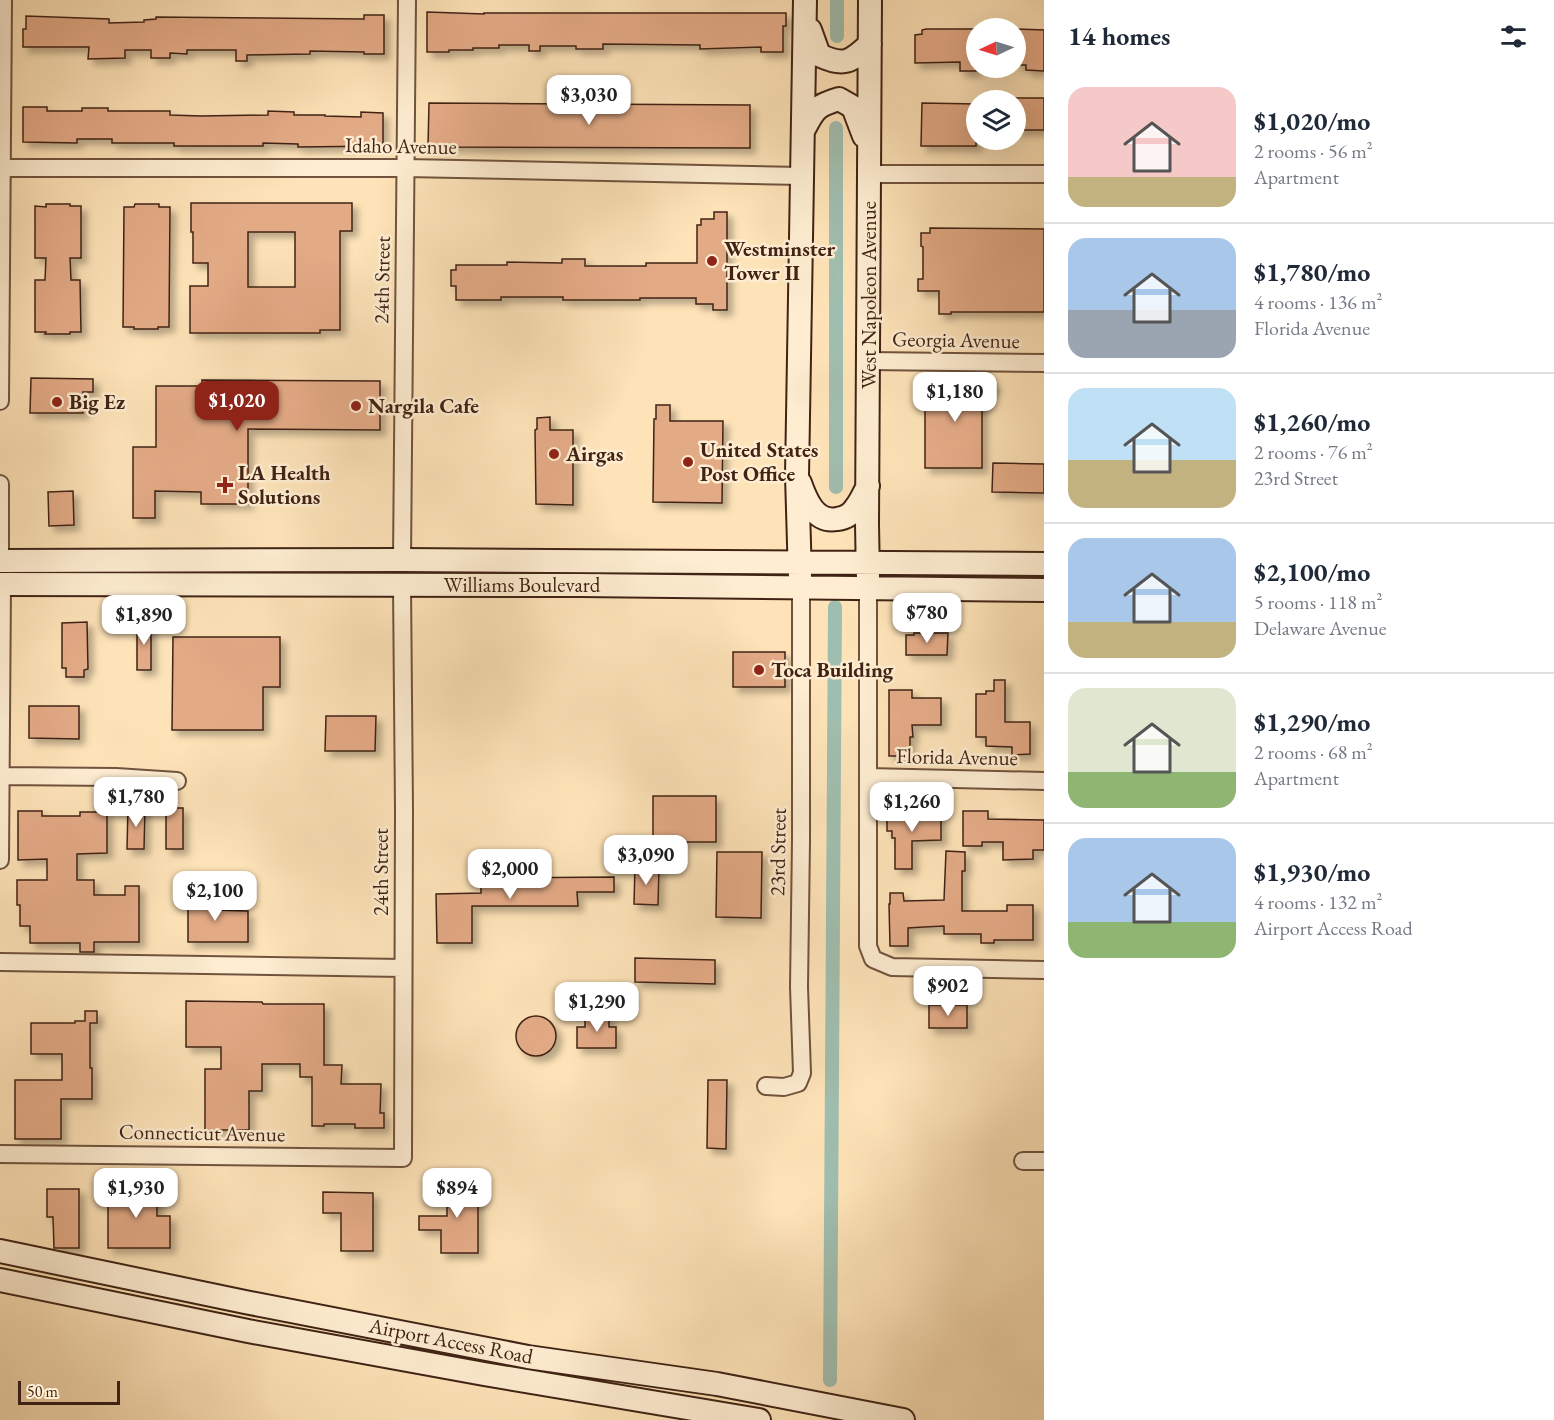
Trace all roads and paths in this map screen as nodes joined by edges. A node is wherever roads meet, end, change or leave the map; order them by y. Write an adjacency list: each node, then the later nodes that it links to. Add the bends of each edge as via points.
1 (3, 0): 8 (street)
2 (407, 0): 9 (street, 24th Street)
3 (870, 0): 5 (main road, West Napoleon Avenue)
4 (805, 9): 5 (main road, via 819,56 842,62 856,57); 6 (main road)
5 (870, 44): 7 (main road, West Napoleon Avenue)
6 (803, 131): 7 (main road, via 813,112 824,103 839,99 853,106); 12 (main road)
7 (869, 149): 10 (main road, West Napoleon Avenue)
8 (1, 168): 9 (street, Idaho Avenue); 15 (street)
9 (406, 168): 12 (street, Idaho Avenue); 19 (street, 24th Street)
10 (869, 174): 11 (street); 13 (main road, West Napoleon Avenue)
11 (1044, 174)
12 (802, 176): 16 (main road)
13 (868, 362): 14 (street, Georgia Avenue); 18 (main road, West Napoleon Avenue)
14 (1044, 363)
15 (0, 401)
16 (797, 476): 18 (main road, via 811,507 829,520 849,515); 22 (main road)
17 (0, 484): 21 (street)
18 (868, 484): 23 (main road, West Napoleon Avenue)
19 (402, 560): 20 (main road, Williams Boulevard); 21 (main road, Williams Boulevard); 26 (main road, via 382,576 342,577)
20 (461, 560): 22 (main road, Williams Boulevard); 27 (main road, via 438,573 413,576)
21 (0, 561)
22 (799, 563): 23 (main road, Williams Boulevard); 28 (main road)
23 (868, 563): 24 (main road, Williams Boulevard); 29 (main road, West Napoleon Avenue)
24 (1044, 564)
25 (1, 584): 26 (main road, Williams Boulevard); 31 (street)
26 (330, 585): 27 (main road, Williams Boulevard)
27 (402, 585): 28 (main road, Williams Boulevard); 37 (street, 24th Street)
28 (801, 588): 29 (main road, Williams Boulevard); 39 (street, 23rd Street, via 802,1073 798,1083)
29 (868, 589): 30 (main road, Williams Boulevard); 32 (street)
30 (1044, 590)
31 (0, 776): 33 (street); 35 (street)
32 (869, 777): 34 (street, Florida Avenue); 38 (street, via 868,946 873,959 892,967)
33 (177, 781)
34 (1044, 781)
35 (0, 860)
36 (0, 962): 37 (street)
37 (404, 968): 41 (street, 24th Street)
38 (1044, 970)
39 (766, 1086)
40 (0, 1154): 41 (street, Connecticut Avenue)
41 (403, 1158)
42 (1023, 1161): 43 (street)
43 (1044, 1161)
44 (0, 1251): 47 (main road, Airport Access Road, via 528,1357 717,1384)
45 (0, 1280): 46 (main road, Airport Access Road, via 259,1333)
46 (759, 1420)
47 (903, 1420)

